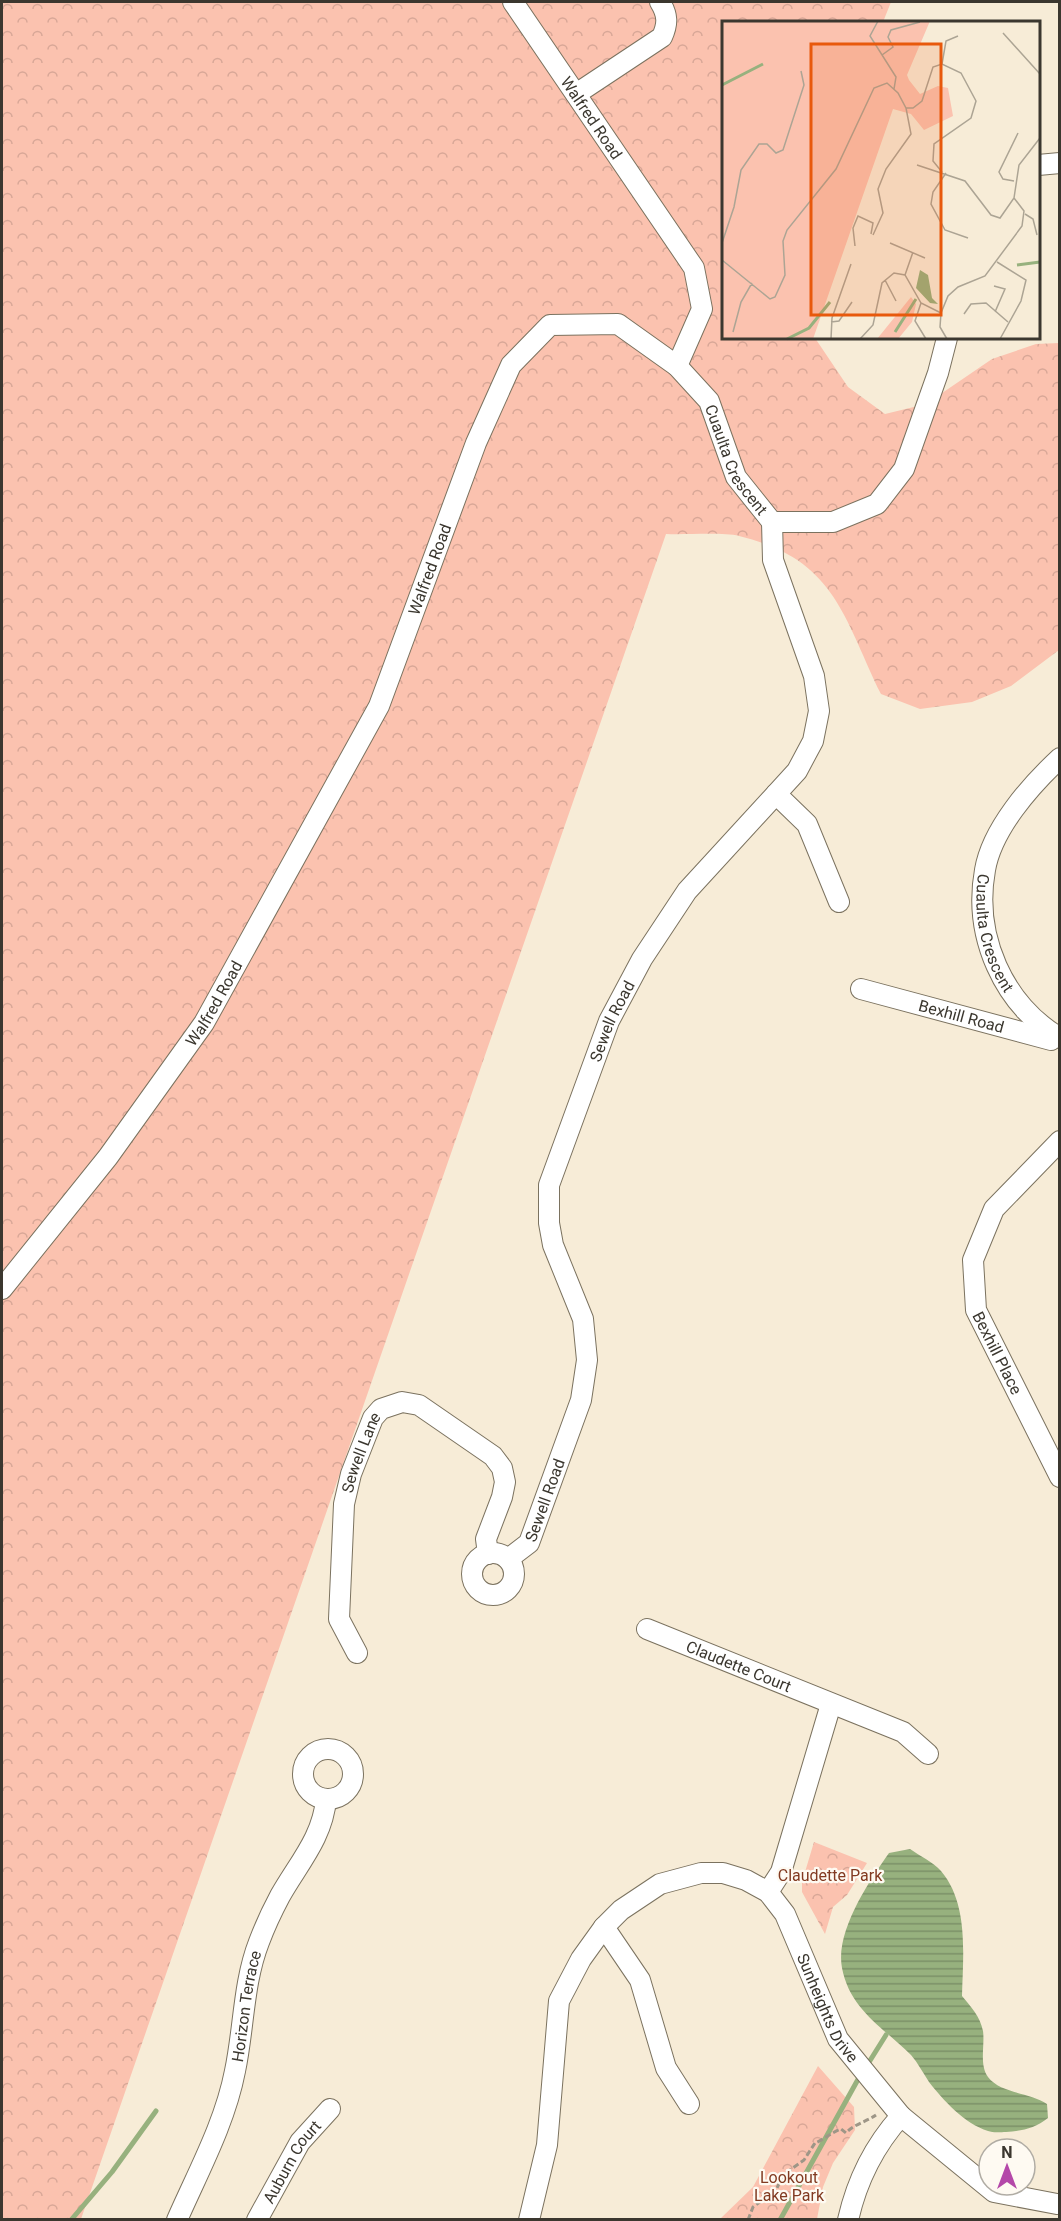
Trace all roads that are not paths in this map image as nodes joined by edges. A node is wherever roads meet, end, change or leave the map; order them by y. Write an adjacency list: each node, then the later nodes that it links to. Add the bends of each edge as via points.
1 (513, 2): 3 (street, Walfred Road)
2 (660, 2): 3 (street, via 667,16 662,37)
3 (576, 94): 7 (street, Walfred Road, via 694,268 702,309)
4 (1059, 163): 5 (street)
5 (1040, 165)
6 (947, 339): 8 (street, Cuaulta Crescent, via 904,469 877,504 833,522)
7 (677, 366): 8 (street, Cuaulta Crescent, via 709,401 736,477); 15 (street, Walfred Road, via 618,324 550,325 511,365 476,443 379,706 238,962 204,1023 108,1157)
8 (772, 522): 10 (street, Sewell Road, via 773,560 814,676 819,711 813,741 797,771)
9 (1059, 758): 13 (street, Cuaulta Crescent, via 1034,782 1004,823 985,869 982,916 992,958 1013,999 1038,1026)
10 (776, 794): 11 (street, via 807,824); 18 (street, Sewell Road, via 687,891 642,959 609,1021 549,1185 553,1245 583,1319 585,1381 529,1543)
11 (839, 903)
12 (861, 990): 13 (street, Bexhill Road)
13 (1059, 1040)
14 (1059, 1141): 16 (street, Bexhill Place, via 994,1209 973,1260 976,1310)
15 (2, 1289)
16 (1059, 1477)
17 (488, 1554): 18 (street, Sewell Road); 18 (street, via 476,1563 472,1578 480,1591 488,1594 503,1593 513,1581); 20 (street, Sewell Lane, via 486,1539 505,1482 502,1468 493,1456 419,1405 402,1402 381,1409 373,1418 351,1474 344,1504 339,1619)
18 (508, 1559)
19 (647, 1629): 21 (street, Claudette Court)
20 (357, 1653)
21 (831, 1704): 22 (street, Claudette Court, via 903,1732); 24 (street, via 781,1872)
22 (928, 1754)
23 (326, 1799): 30 (street, Horizon Terrace, via 318,1835 280,1896 258,1944 227,2102)
24 (768, 1892): 25 (street, Sunheights Drive, via 723,1873 679,1877 642,1894); 28 (street, Sunheights Drive, via 785,1914 838,2039)
25 (604, 1927): 26 (street, via 640,1980 666,2068); 32 (street, Sunheights Drive, via 581,1959 559,2001 547,2145)
26 (689, 2104)
27 (330, 2109): 31 (street, Auburn Court, via 300,2142)
28 (899, 2113): 29 (street, Sunheights Drive, via 994,2192); 33 (street, via 870,2159)
29 (1058, 2205)
30 (177, 2220)
31 (257, 2220)
32 (528, 2220)
33 (848, 2220)

